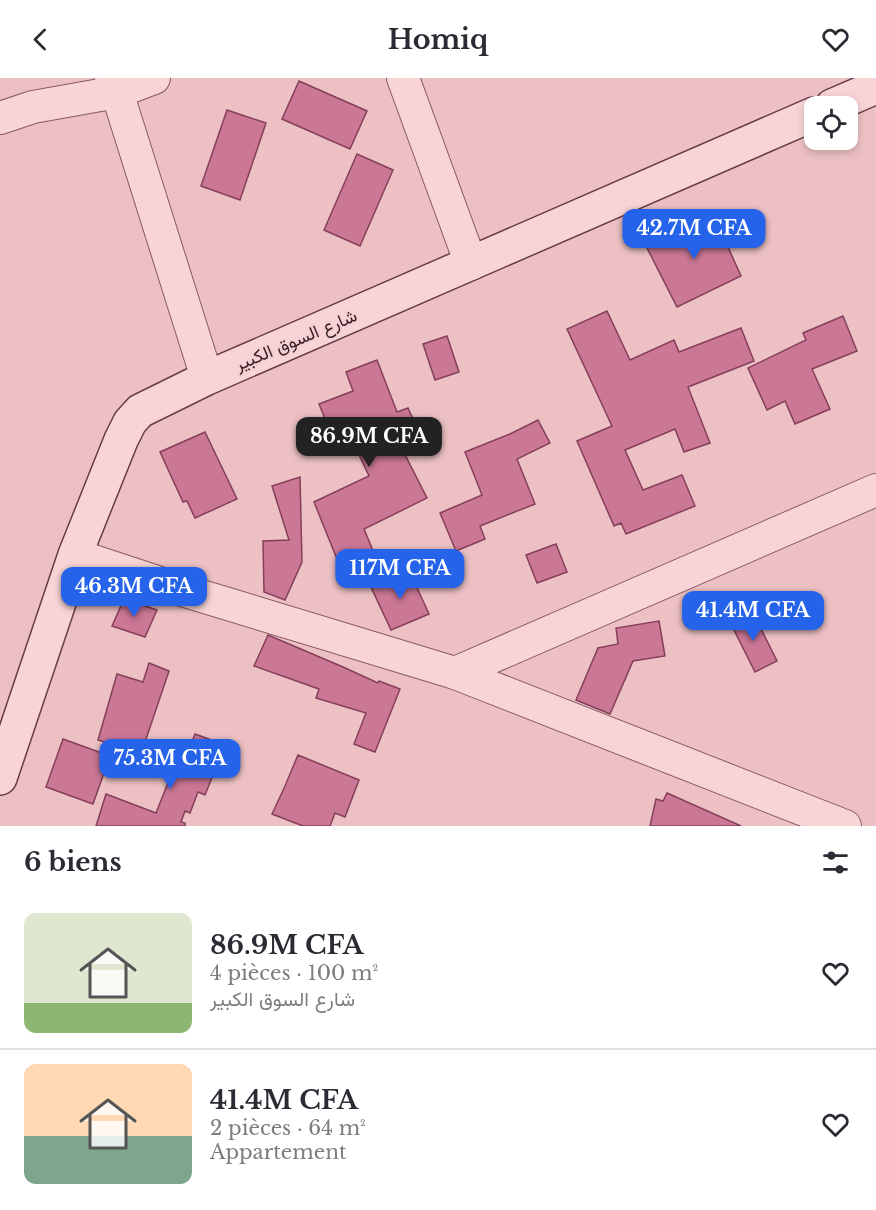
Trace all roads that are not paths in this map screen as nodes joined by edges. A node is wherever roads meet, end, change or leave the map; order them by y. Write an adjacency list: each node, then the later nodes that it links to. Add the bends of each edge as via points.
1 (154, 78): 3 (street)
2 (403, 78): 8 (street)
3 (114, 85): 6 (street); 9 (street)
4 (876, 87): 5 (street)
5 (855, 96)
6 (0, 118)
7 (804, 118): 8 (street, شارع السوق الكبير)
8 (471, 264): 9 (street, شارع السوق الكبير)
9 (207, 378): 11 (street, شارع السوق الكبير, via 140,411 130,422)
10 (876, 490): 12 (street)
11 (75, 555): 12 (street); 13 (street, شارع السوق الكبير)
12 (455, 673): 14 (street)
13 (0, 778)
14 (845, 826)

